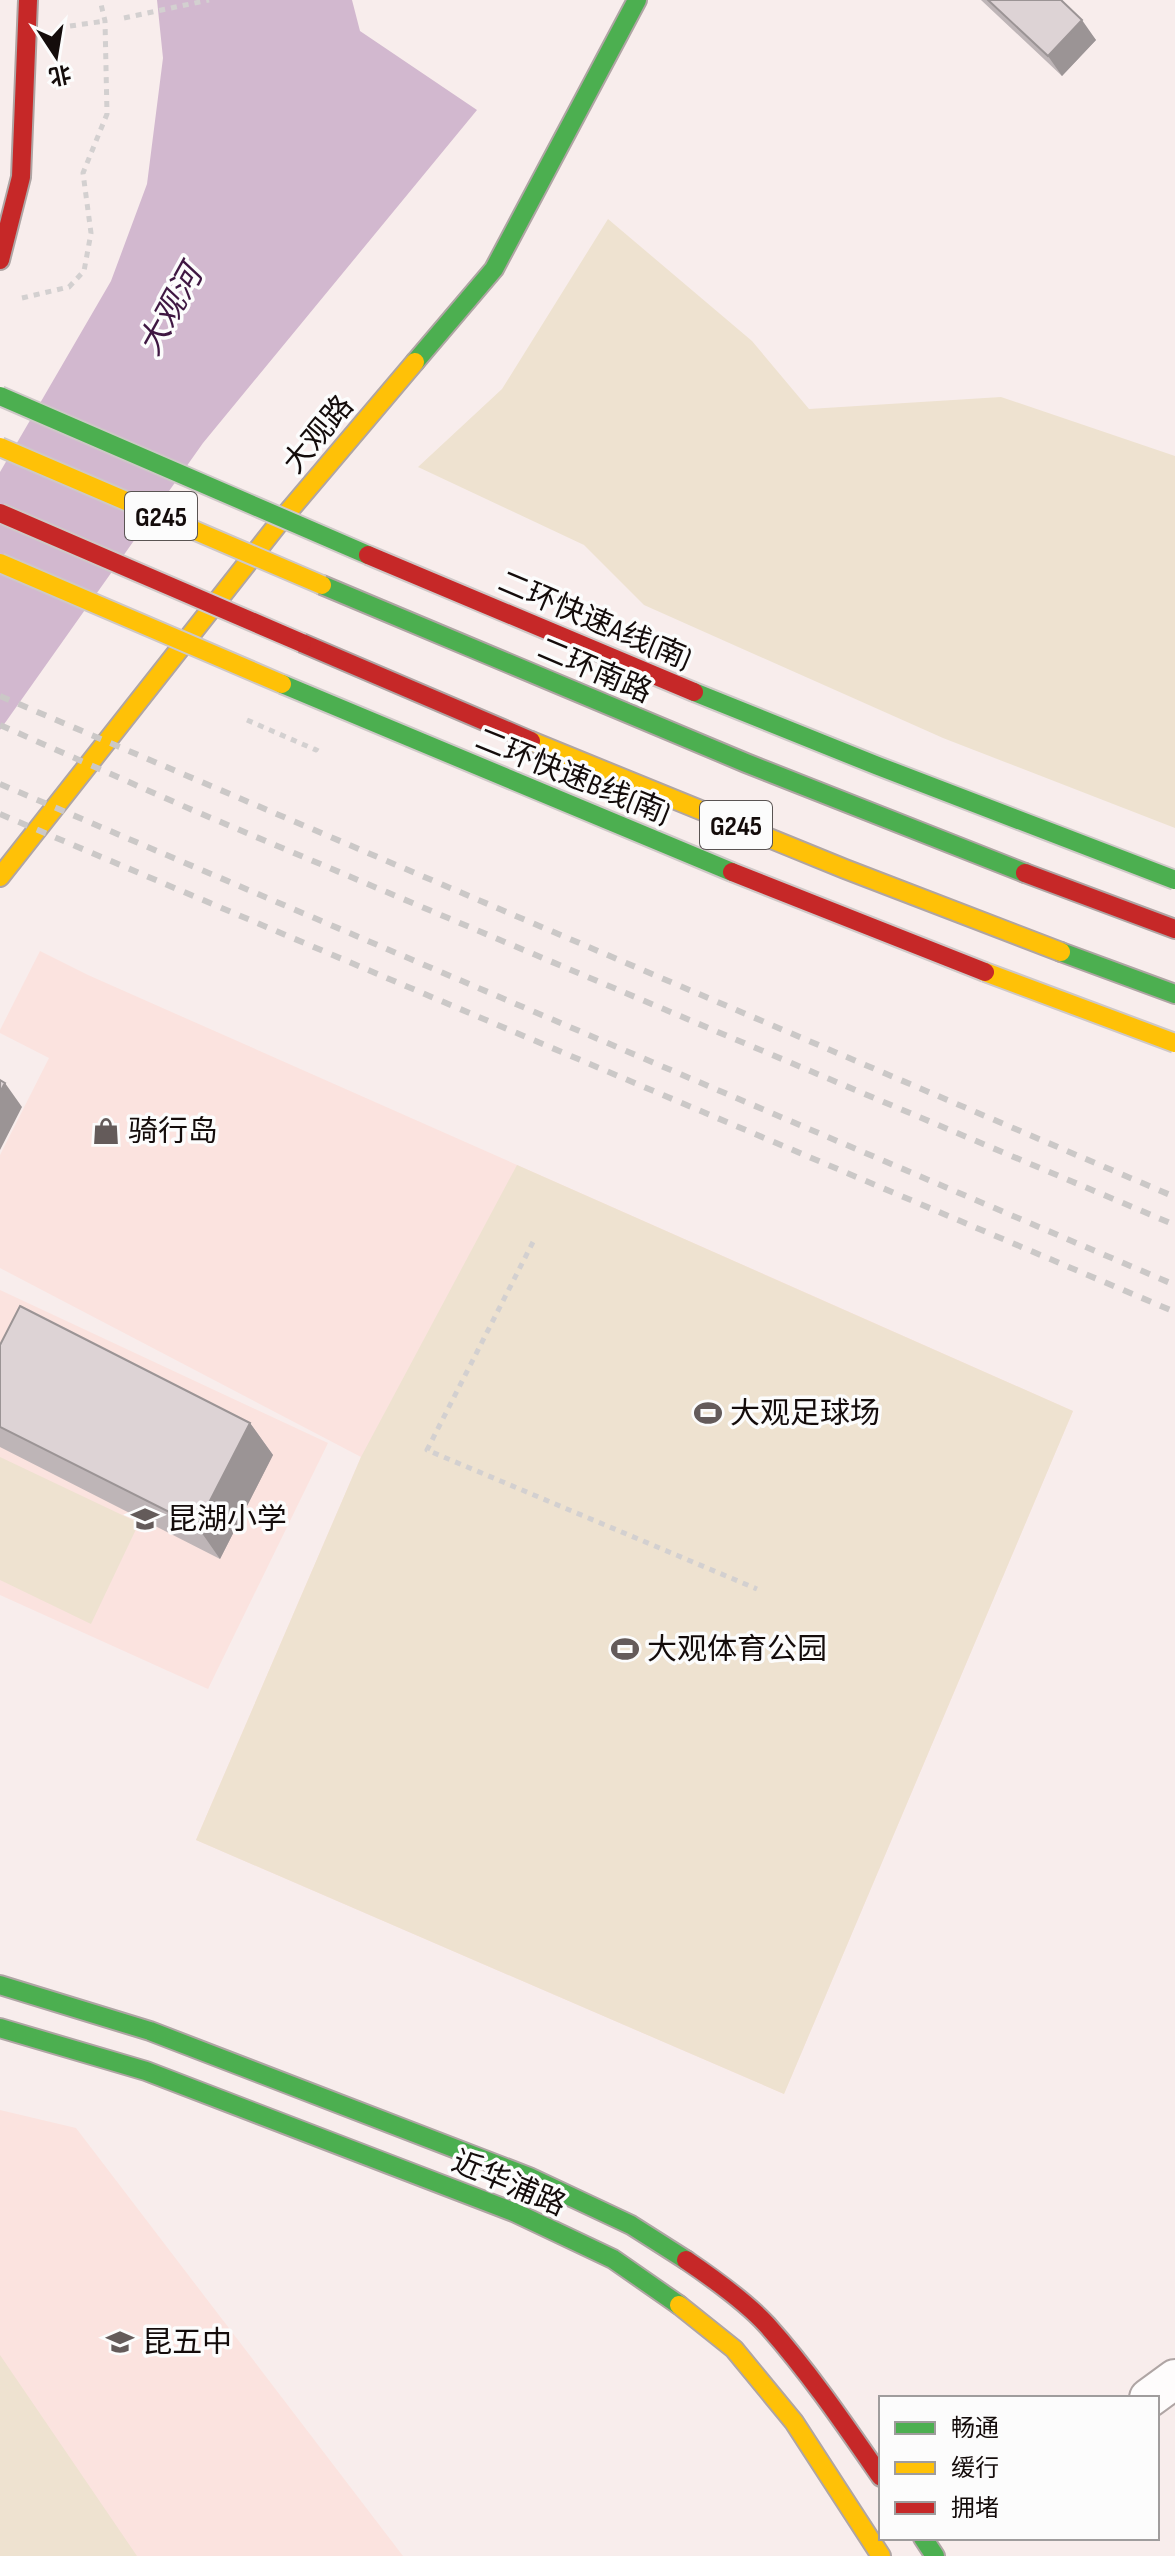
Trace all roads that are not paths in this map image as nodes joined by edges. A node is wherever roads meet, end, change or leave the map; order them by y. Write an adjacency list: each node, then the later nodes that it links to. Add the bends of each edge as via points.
1 (28, 0): 3 (main road, via 21,177)
2 (637, 0): 8 (main road, 大观路, via 494,269 282,519)
3 (0, 260)
4 (0, 396): 9 (main road, 二环快速A线(南), bridge, via 751,715)
5 (0, 447): 10 (main road, 二环南路 / G245, bridge, via 760,768)
6 (0, 513): 11 (main road, G245, bridge, via 724,820)
7 (0, 563): 12 (main road, 二环快速B线(南), bridge, via 597,817)
8 (0, 877)
9 (1175, 880)
10 (1175, 929)
11 (1175, 994)
12 (1175, 1043)
13 (0, 1985): 17 (main road, 近华浦路, via 150,2031 529,2177 631,2225 702,2271 765,2323)
14 (0, 2028): 18 (main road, 近华浦路, via 146,2071 516,2213 613,2259 734,2349 794,2422)
15 (1175, 2379): 16 (street)
16 (1152, 2396)
17 (879, 2474)
18 (881, 2556)

